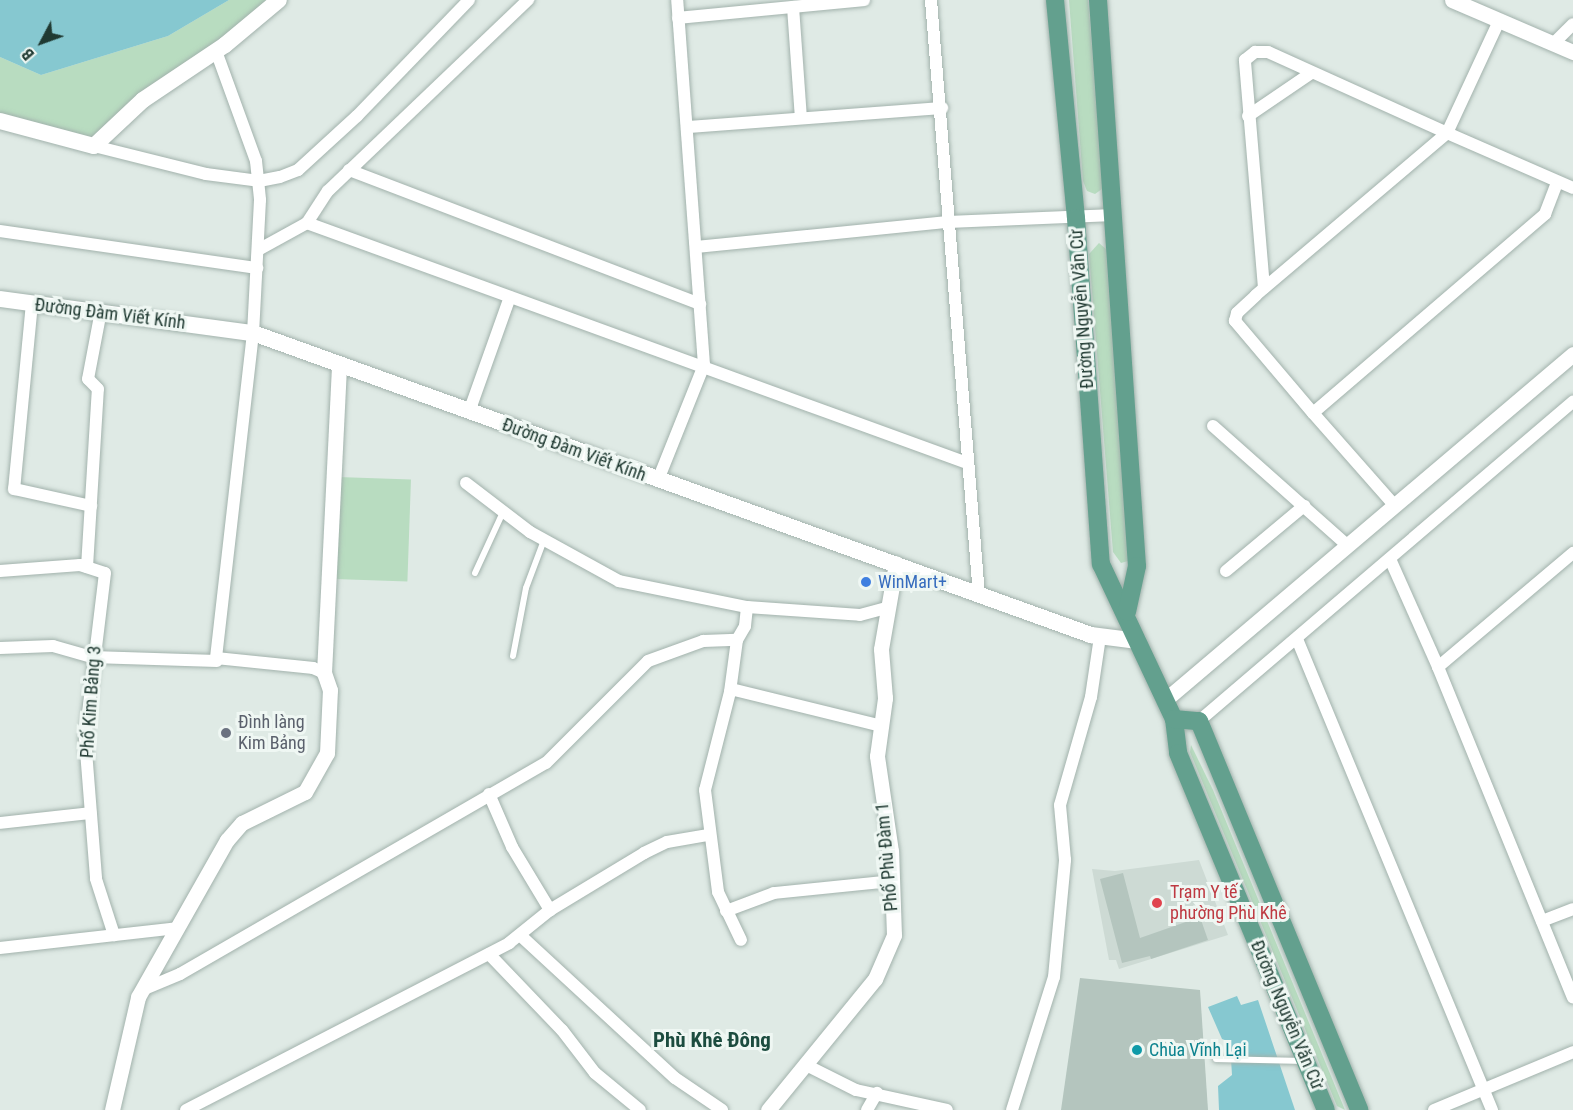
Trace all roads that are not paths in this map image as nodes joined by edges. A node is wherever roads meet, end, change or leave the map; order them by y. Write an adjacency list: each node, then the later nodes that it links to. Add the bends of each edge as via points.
1 (279, 0): 15 (main road)
2 (469, 0): 26 (street, via 298,170)
3 (528, 0): 25 (street)
4 (677, 0): 11 (street)
5 (864, 0): 10 (street)
6 (931, 0): 18 (street)
7 (1055, 0): 30 (main road, Đường Nguyễn Văn Cừ)
8 (1098, 0): 29 (main road)
9 (1452, 0): 12 (street)
10 (793, 7): 11 (street); 20 (street)
11 (678, 18): 22 (street)
12 (1499, 21): 14 (street); 23 (street)
13 (1573, 24): 14 (street)
14 (1553, 44): 16 (street)
15 (216, 51): 24 (main road, via 143,100); 26 (street)
16 (1573, 52)
17 (1311, 73): 19 (street); 19 (street, via 1268,52 1249,56 1243,66); 23 (street)
18 (942, 108): 20 (street); 31 (street)
19 (1248, 116): 37 (street)
20 (801, 118): 22 (street)
21 (0, 121): 24 (main road)
22 (688, 127): 34 (street)
23 (1447, 133): 27 (street); 37 (street)
24 (94, 146): 26 (street, via 206,174)
25 (349, 170): 32 (street, via 328,191); 41 (street)
26 (260, 181): 35 (street)
27 (1557, 182): 28 (street); 49 (street, via 1545,214)
28 (1573, 189)
29 (1114, 215): 30 (street); 70 (main road, via 1137,566)
30 (1076, 218): 31 (street); 70 (main road, Đường Nguyễn Văn Cừ, via 1101,564)
31 (948, 222): 34 (street); 51 (street)
32 (307, 223): 35 (street); 38 (street)
33 (0, 231): 36 (street)
34 (696, 247): 41 (street)
35 (258, 250): 36 (street)
36 (257, 268): 43 (street)
37 (1264, 288): 49 (street, via 1237,313 1235,321)
38 (510, 297): 45 (street); 48 (street)
39 (0, 299): 40 (main road, Đường Đàm Viết Kính)
40 (32, 303): 42 (main road, Đường Đàm Viết Kính); 54 (street, via 14,489)
41 (700, 304): 45 (street)
42 (101, 311): 43 (main road, Đường Đàm Viết Kính); 54 (street, via 88,379 98,389)
43 (253, 333): 46 (main road, Đường Đàm Viết Kính); 78 (street)
44 (1573, 354): 56 (street)
45 (704, 365): 51 (street); 52 (street)
46 (339, 366): 48 (main road, Đường Đàm Viết Kính); 80 (street)
47 (1573, 402): 61 (street)
48 (469, 412): 52 (main road, Đường Đàm Viết Kính)
49 (1313, 413): 56 (street)
50 (1213, 426): 55 (street)
51 (967, 463): 67 (street)
52 (658, 480): 62 (main road, Đường Đàm Viết Kính)
53 (466, 483): 57 (street)
54 (91, 506): 63 (street)
55 (1305, 506): 59 (street); 65 (street)
56 (1395, 506): 59 (street)
57 (505, 510): 58 (street); 66 (lane)
58 (545, 540): 68 (street, via 619,581); 76 (lane, via 526,588)
59 (1348, 546): 82 (street)
60 (1573, 553): 79 (street)
61 (1390, 559): 72 (street); 79 (street)
62 (896, 563): 67 (main road, Đường Đàm Viết Kính); 69 (street, Phố Phù Đàm 1)
63 (87, 567): 64 (street); 77 (street, Phố Kim Bảng 3, via 105,573)
64 (0, 571)
65 (1226, 571)
66 (475, 573)
67 (979, 595): 71 (main road, Đường Đàm Viết Kính)
68 (747, 607): 69 (street, via 860,615); 73 (street, via 745,626)
69 (887, 609): 85 (street, Phố Phù Đàm 1, via 881,649 885,698)
70 (1127, 612): 74 (main road, Đường Nguyễn Văn Cừ)
71 (1100, 637): 74 (main road, Đường Đàm Viết Kính); 116 (street, via 1091,697 1060,805 1065,860 1054,977)
72 (1297, 639): 84 (street); 107 (street)
73 (736, 640): 81 (street); 86 (street, via 704,641 648,661 546,763)
74 (1138, 641): 82 (main road, Đường Nguyễn Văn Cừ)
75 (0, 648): 77 (street, via 54,646)
76 (513, 656)
77 (92, 657): 78 (street); 87 (street, Phố Kim Bảng 3, via 85,738)
78 (217, 661): 80 (street, via 313,668)
79 (1438, 668): 94 (street)
80 (324, 673): 95 (street, via 330,690 331,729 321,767 296,799 248,819 233,832)
81 (730, 689): 85 (street); 89 (street, via 705,790)
82 (1165, 700): 83 (main road, Đường Nguyễn Văn Cừ)
83 (1174, 719): 84 (main road); 105 (main road, Đường Nguyễn Văn Cừ, via 1178,753)
84 (1198, 722): 118 (main road, Đường Nguyễn Văn Cừ)
85 (882, 726): 90 (street, Phố Phù Đàm 1, via 878,756)
86 (489, 794): 92 (street, via 512,847); 101 (street, via 180,974)
87 (90, 813): 88 (street); 96 (street, Phố Kim Bảng 3, via 96,879)
88 (0, 823)
89 (708, 835): 92 (street, via 667,842); 93 (street, via 718,892)
90 (892, 880): 93 (street, via 774,893); 106 (street, Phố Phù Đàm 1, via 894,935 875,979)
91 (1573, 909): 94 (street)
92 (550, 910): 97 (street)
93 (726, 911): 98 (street)
94 (1542, 921): 102 (street)
95 (177, 928): 96 (street); 101 (street)
96 (114, 935): 99 (street)
97 (521, 936): 100 (street); 112 (street, via 675,1078)
98 (741, 940)
99 (0, 944)
100 (489, 954): 110 (street); 111 (street, via 562,1030 595,1074)
101 (142, 990): 109 (street)
102 (1573, 997)
103 (1573, 1052): 107 (street)
104 (1216, 1059): 105 (lane)
105 (1306, 1061): 117 (main road, Đường Nguyễn Văn Cừ)
106 (806, 1065): 108 (street, via 838,1084); 113 (street, Phố Phù Đàm 1)
107 (1483, 1089): 119 (street); 120 (street)
108 (877, 1093): 114 (street); 115 (street)
109 (112, 1110)
110 (186, 1110)
111 (640, 1110)
112 (722, 1110)
113 (768, 1110)
114 (867, 1110)
115 (947, 1110)
116 (1012, 1110)
117 (1326, 1110)
118 (1359, 1110)
119 (1434, 1110)
120 (1492, 1110)

